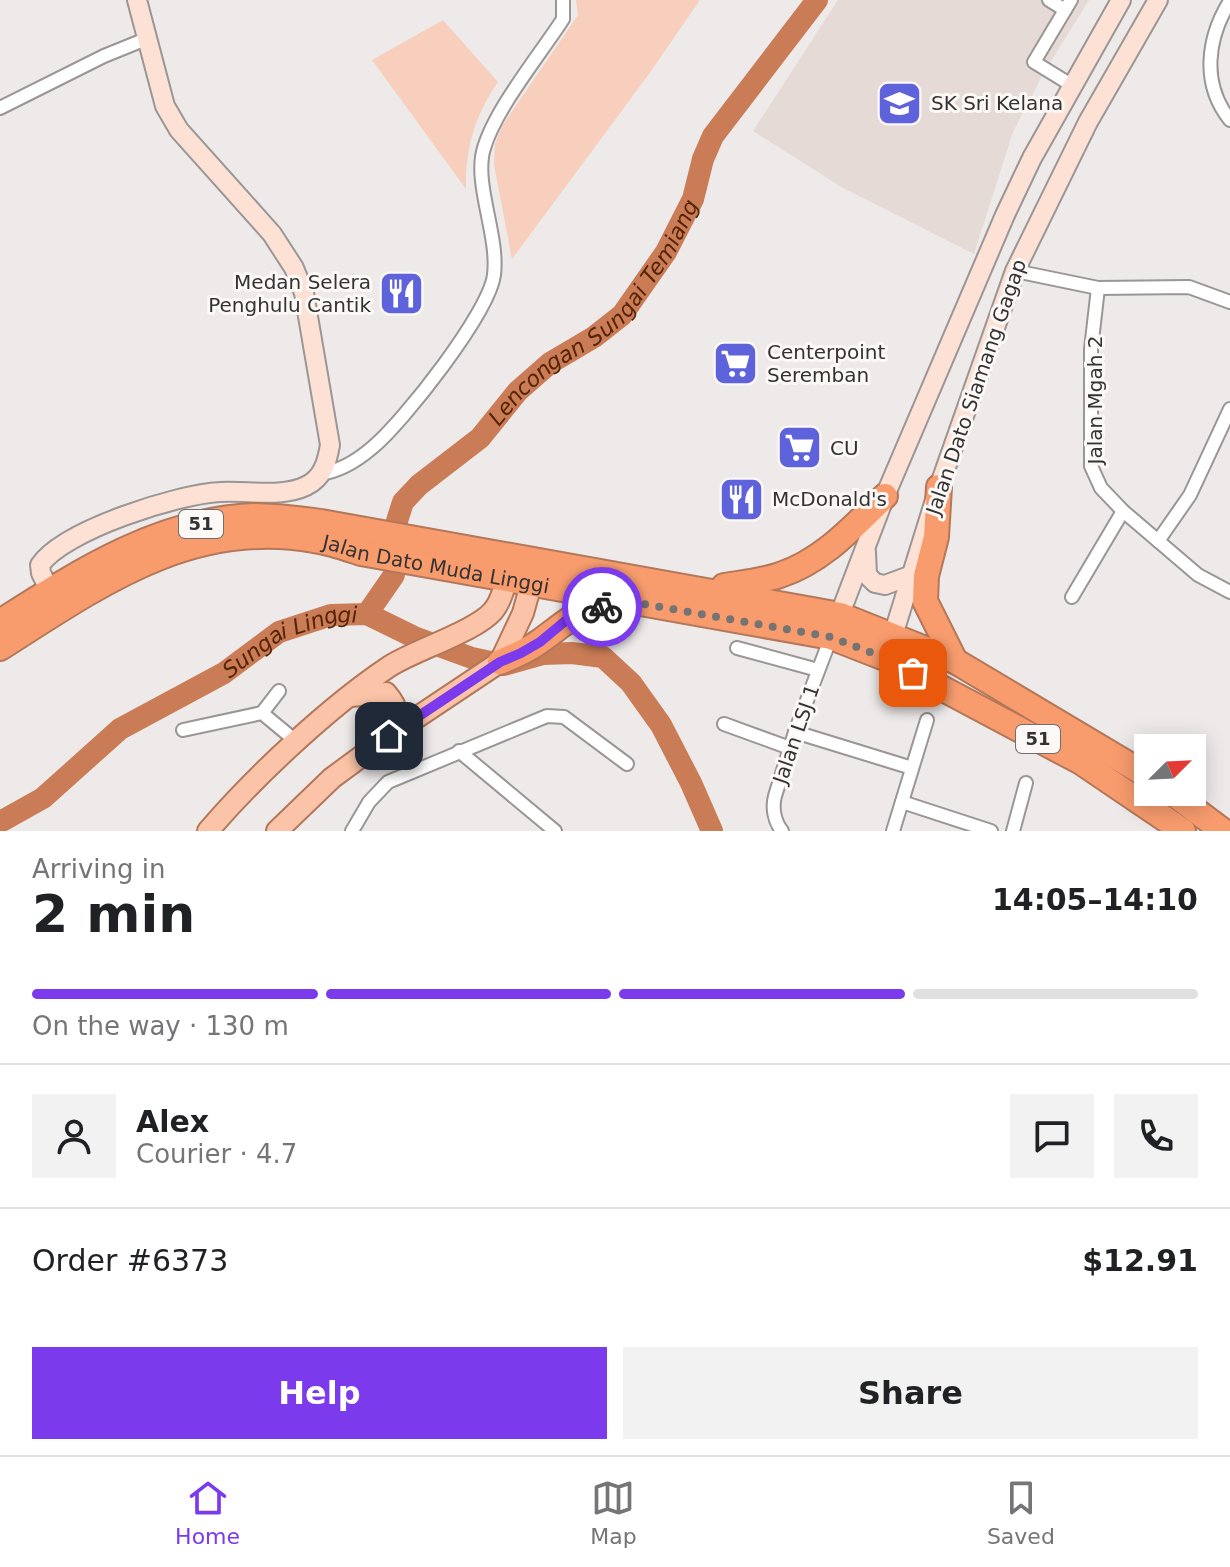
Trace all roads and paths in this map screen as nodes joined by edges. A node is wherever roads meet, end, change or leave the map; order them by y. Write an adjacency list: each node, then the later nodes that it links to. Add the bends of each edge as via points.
1 (137, 0): 8 (main road)
2 (563, 0): 16 (street, via 563,19 495,120 483,152 495,245 486,302 397,425 358,459 339,471)
3 (1049, 0): 7 (street)
4 (1121, 0): 9 (main road, Jalan Dato Siamang Gagap)
5 (1158, 0): 12 (main road, Jalan Dato Siamang Gagap, via 1081,134)
6 (1230, 1): 11 (street, via 1215,29 1210,54 1211,82 1219,107)
7 (1068, 5): 9 (street, via 1034,62)
8 (146, 39): 10 (street); 16 (main road, via 165,106 179,130 272,234 294,268 304,293 328,424 330,445)
9 (1073, 86): 18 (main road, Jalan Dato Siamang Gagap, via 999,227)
10 (0, 108)
11 (1230, 120)
12 (1015, 271): 13 (street); 17 (main road, Jalan Dato Siamang Gagap)
13 (1098, 288): 14 (street, via 1189,287); 19 (street, Jalan Mgah 2, via 1091,349 1091,466 1101,488)
14 (1230, 302)
15 (1230, 409): 20 (street, via 1190,495)
16 (320, 474): 28 (main road, via 305,487 283,492 195,494 144,508 51,552 40,565)
17 (939, 487): 24 (main road, Jalan Dato Siamang Gagap); 35 (highway, via 925,601)
18 (885, 496): 21 (main road, Jalan Dato Siamang Gagap); 25 (highway, via 812,560 781,575)
19 (1123, 511): 20 (street, Jalan Mgah 2); 27 (street)
20 (1158, 541): 26 (street, Jalan Mgah 2, via 1198,575)
21 (866, 546): 24 (main road, via 867,575 875,583 885,585); 31 (main road, Jalan Dato Siamang Gagap)
22 (508, 568): 23 (highway, Jalan Dato Muda Linggi / 51); 28 (highway, Jalan Dato Muda Linggi / 51, via 363,542 287,518 223,519 125,549); 39 (main road, via 494,611 480,623 393,664)
23 (534, 573): 25 (highway, Jalan Dato Muda Linggi / 51); 29 (highway, Jalan Dato Muda Linggi / 51); 36 (main road)
24 (912, 575): 32 (main road, Jalan Dato Siamang Gagap)
25 (702, 589): 31 (highway, Jalan Dato Muda Linggi / 51)
26 (1230, 592)
27 (1072, 597)
28 (55, 600): 30 (highway, Jalan Dato Muda Linggi / 51); 33 (highway, Jalan Dato Muda Linggi / 51)
29 (644, 604): 31 (highway, Jalan Dato Muda Linggi / 51); 36 (highway, via 607,605 570,617 540,642)
30 (0, 622)
31 (835, 626): 32 (highway, Jalan Dato Muda Linggi / 51); 37 (street, Jalan LSJ 1)
32 (890, 646): 35 (highway, Jalan Dato Muda Linggi / 51); 63 (highway, Jalan Dato Muda Linggi / 51)
33 (0, 648)
34 (737, 648): 37 (street)
35 (955, 661): 51 (highway, Jalan Dato Muda Linggi / 51)
36 (500, 662): 45 (main road)
37 (818, 670): 44 (street, Jalan LSJ 1)
38 (279, 691): 40 (street)
39 (351, 696): 45 (main road, via 386,693 398,711); 46 (main road)
40 (262, 713): 43 (street); 46 (street)
41 (927, 720): 50 (street)
42 (724, 724): 47 (street)
43 (183, 730)
44 (795, 732): 47 (street, Jalan LSJ 1); 50 (street)
45 (389, 736): 56 (main road, via 332,778)
46 (297, 742): 55 (main road)
47 (790, 748): 59 (street, Jalan LSJ 1, via 773,805)
48 (459, 751): 49 (street, via 547,716 564,717); 57 (street, via 388,782); 58 (street)
49 (627, 764)
50 (912, 768): 53 (street)
51 (1134, 768)
52 (1026, 783): 62 (street)
53 (902, 802): 60 (street); 61 (street)
54 (1190, 806): 64 (highway)
55 (208, 831)
56 (277, 831)
57 (352, 831)
58 (555, 831)
59 (782, 831)
60 (893, 831)
61 (991, 831)
62 (1013, 831)
63 (1183, 831)
64 (1223, 831)

